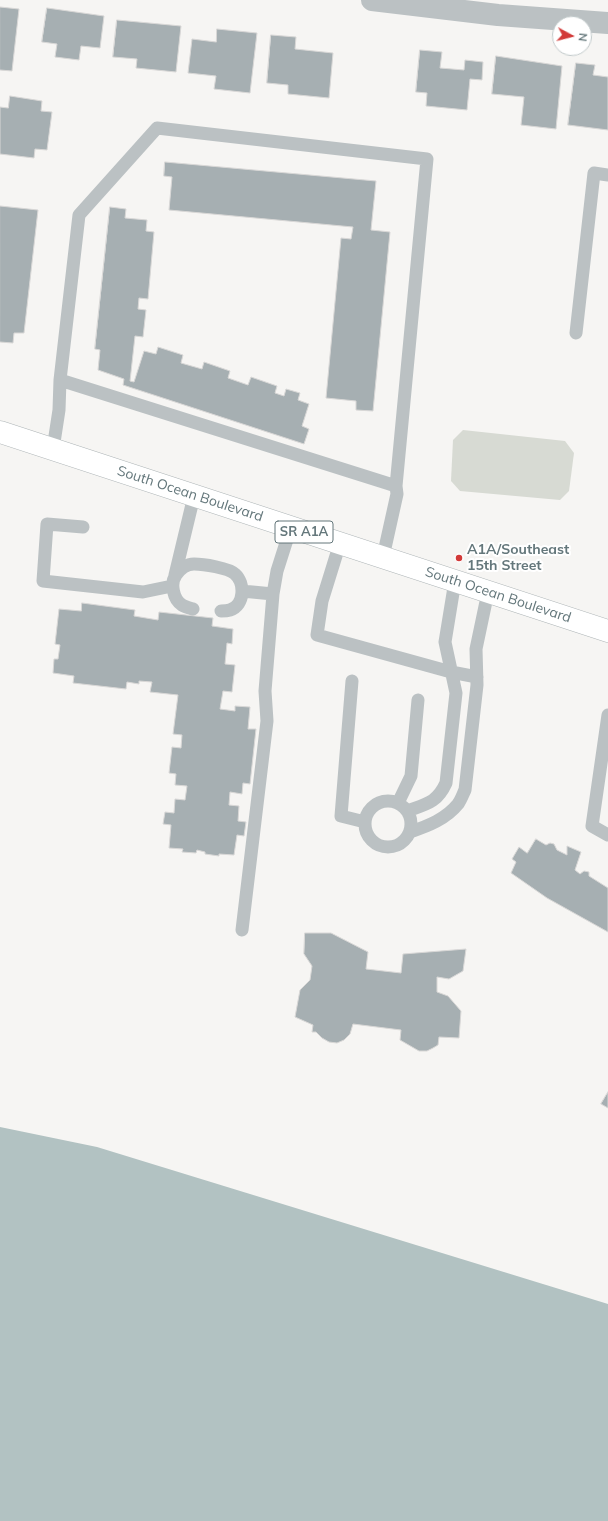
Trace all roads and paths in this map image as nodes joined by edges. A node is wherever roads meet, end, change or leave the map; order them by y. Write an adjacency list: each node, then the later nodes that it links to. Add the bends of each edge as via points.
1 (372, 0): 2 (street)
2 (498, 7): 3 (street)
3 (608, 23)
4 (608, 175): 5 (lane, via 594,174)
5 (576, 332)
6 (60, 380): 8 (lane, via 59,410); 9 (lane); 9 (lane, via 79,215 157,128 427,159)
7 (0, 432): 8 (main road, South Ocean Boulevard / SR A1A)
8 (52, 449): 10 (main road, South Ocean Boulevard / SR A1A)
9 (396, 486): 14 (lane, via 397,494)
10 (194, 496): 12 (main road, South Ocean Boulevard / SR A1A); 15 (lane)
11 (82, 527): 15 (lane, via 47,524 43,582 143,592)
12 (291, 528): 13 (main road, South Ocean Boulevard / SR A1A); 19 (lane, via 277,571)
13 (340, 543): 14 (main road, South Ocean Boulevard / SR A1A); 23 (lane, via 322,601 317,635)
14 (383, 557): 16 (main road, South Ocean Boulevard / SR A1A)
15 (174, 581): 17 (lane, via 183,568 193,564 228,570 240,581); 20 (lane, via 174,596 181,604)
16 (455, 581): 18 (main road, South Ocean Boulevard / SR A1A); 23 (lane, via 445,642)
17 (242, 591): 19 (lane); 21 (lane, via 238,604 231,610)
18 (488, 592): 22 (main road, South Ocean Boulevard / SR A1A); 24 (lane, via 476,649)
19 (273, 594): 32 (lane, via 265,691 267,721)
20 (193, 609)
21 (221, 611)
22 (608, 631)
23 (451, 672): 24 (lane); 28 (lane, via 456,693 446,783 441,794 430,803)
24 (477, 677): 30 (lane, via 465,790 459,804 443,818)
25 (352, 681): 29 (lane, via 341,816)
26 (418, 700): 28 (lane, via 411,776)
27 (608, 715): 31 (lane, via 592,826)
28 (402, 807): 29 (lane, via 387,801 377,804 368,811); 30 (lane, via 411,820)
29 (365, 822): 30 (lane, via 367,833 373,842 383,847 394,846 404,841)
30 (410, 832)
31 (608, 835)
32 (242, 930)

